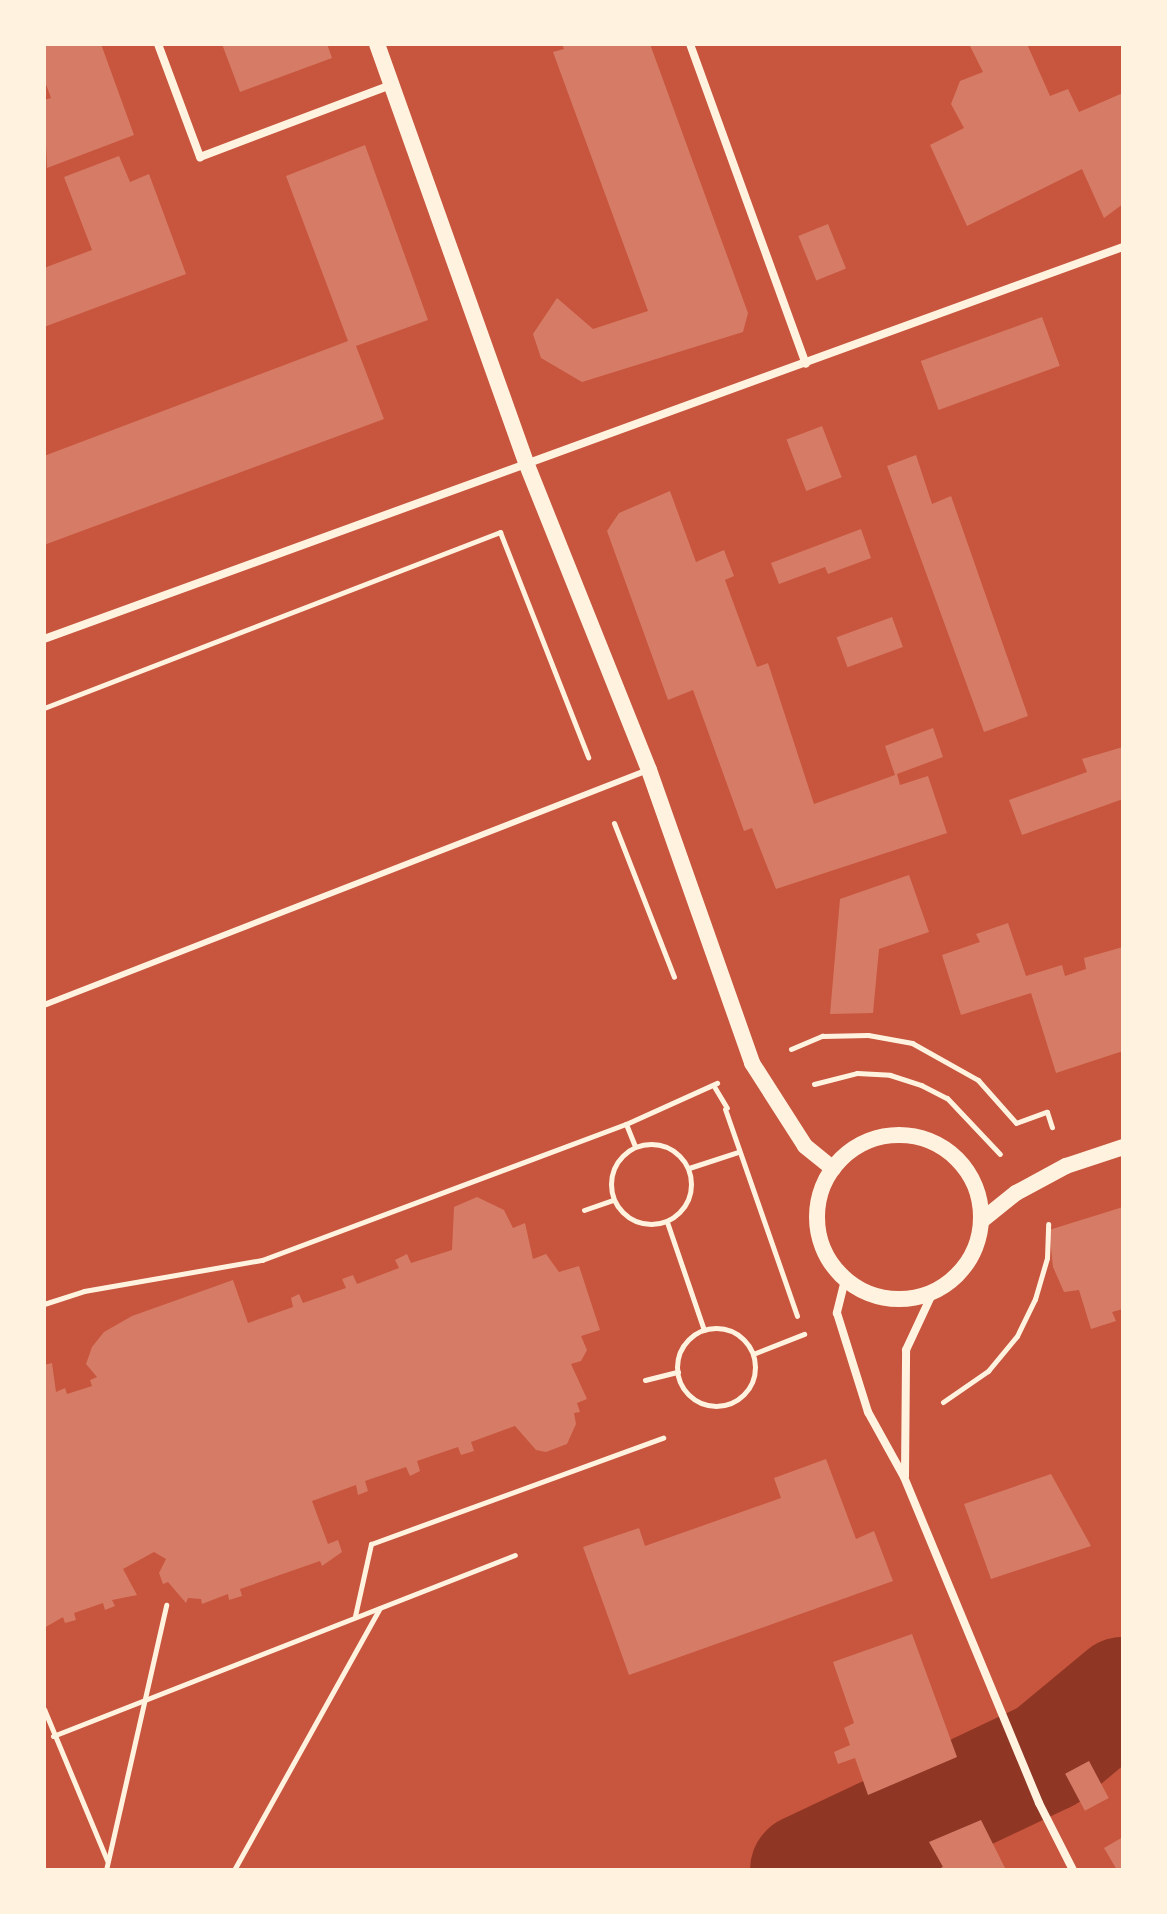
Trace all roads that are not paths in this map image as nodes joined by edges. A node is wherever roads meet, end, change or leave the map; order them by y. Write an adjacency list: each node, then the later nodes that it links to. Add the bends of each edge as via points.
1 (158, 44): 4 (street, via 200,157)
2 (377, 44): 4 (main road)
3 (690, 44): 6 (street)
4 (391, 85): 7 (main road)
5 (1123, 247): 6 (street)
6 (806, 364): 7 (street)
7 (527, 465): 8 (street); 9 (main road)
8 (44, 639)
9 (649, 770): 10 (lane); 12 (main road, via 752,1063 805,1146)
10 (44, 1005)
11 (1123, 1147): 13 (main road, via 1066,1166 1016,1193)
12 (833, 1169): 13 (main road, via 861,1143 888,1135 917,1136 943,1147 964,1167 977,1192); 14 (main road, via 816,1212 820,1240)
13 (981, 1221): 15 (main road, via 968,1263)
14 (845, 1280): 15 (main road, via 888,1298); 16 (street, via 837,1313 853,1370 868,1412)
15 (933, 1292): 16 (street, via 906,1350 902,1398 909,1434)
16 (904, 1477): 17 (street, via 1039,1803)
17 (1073, 1870)

